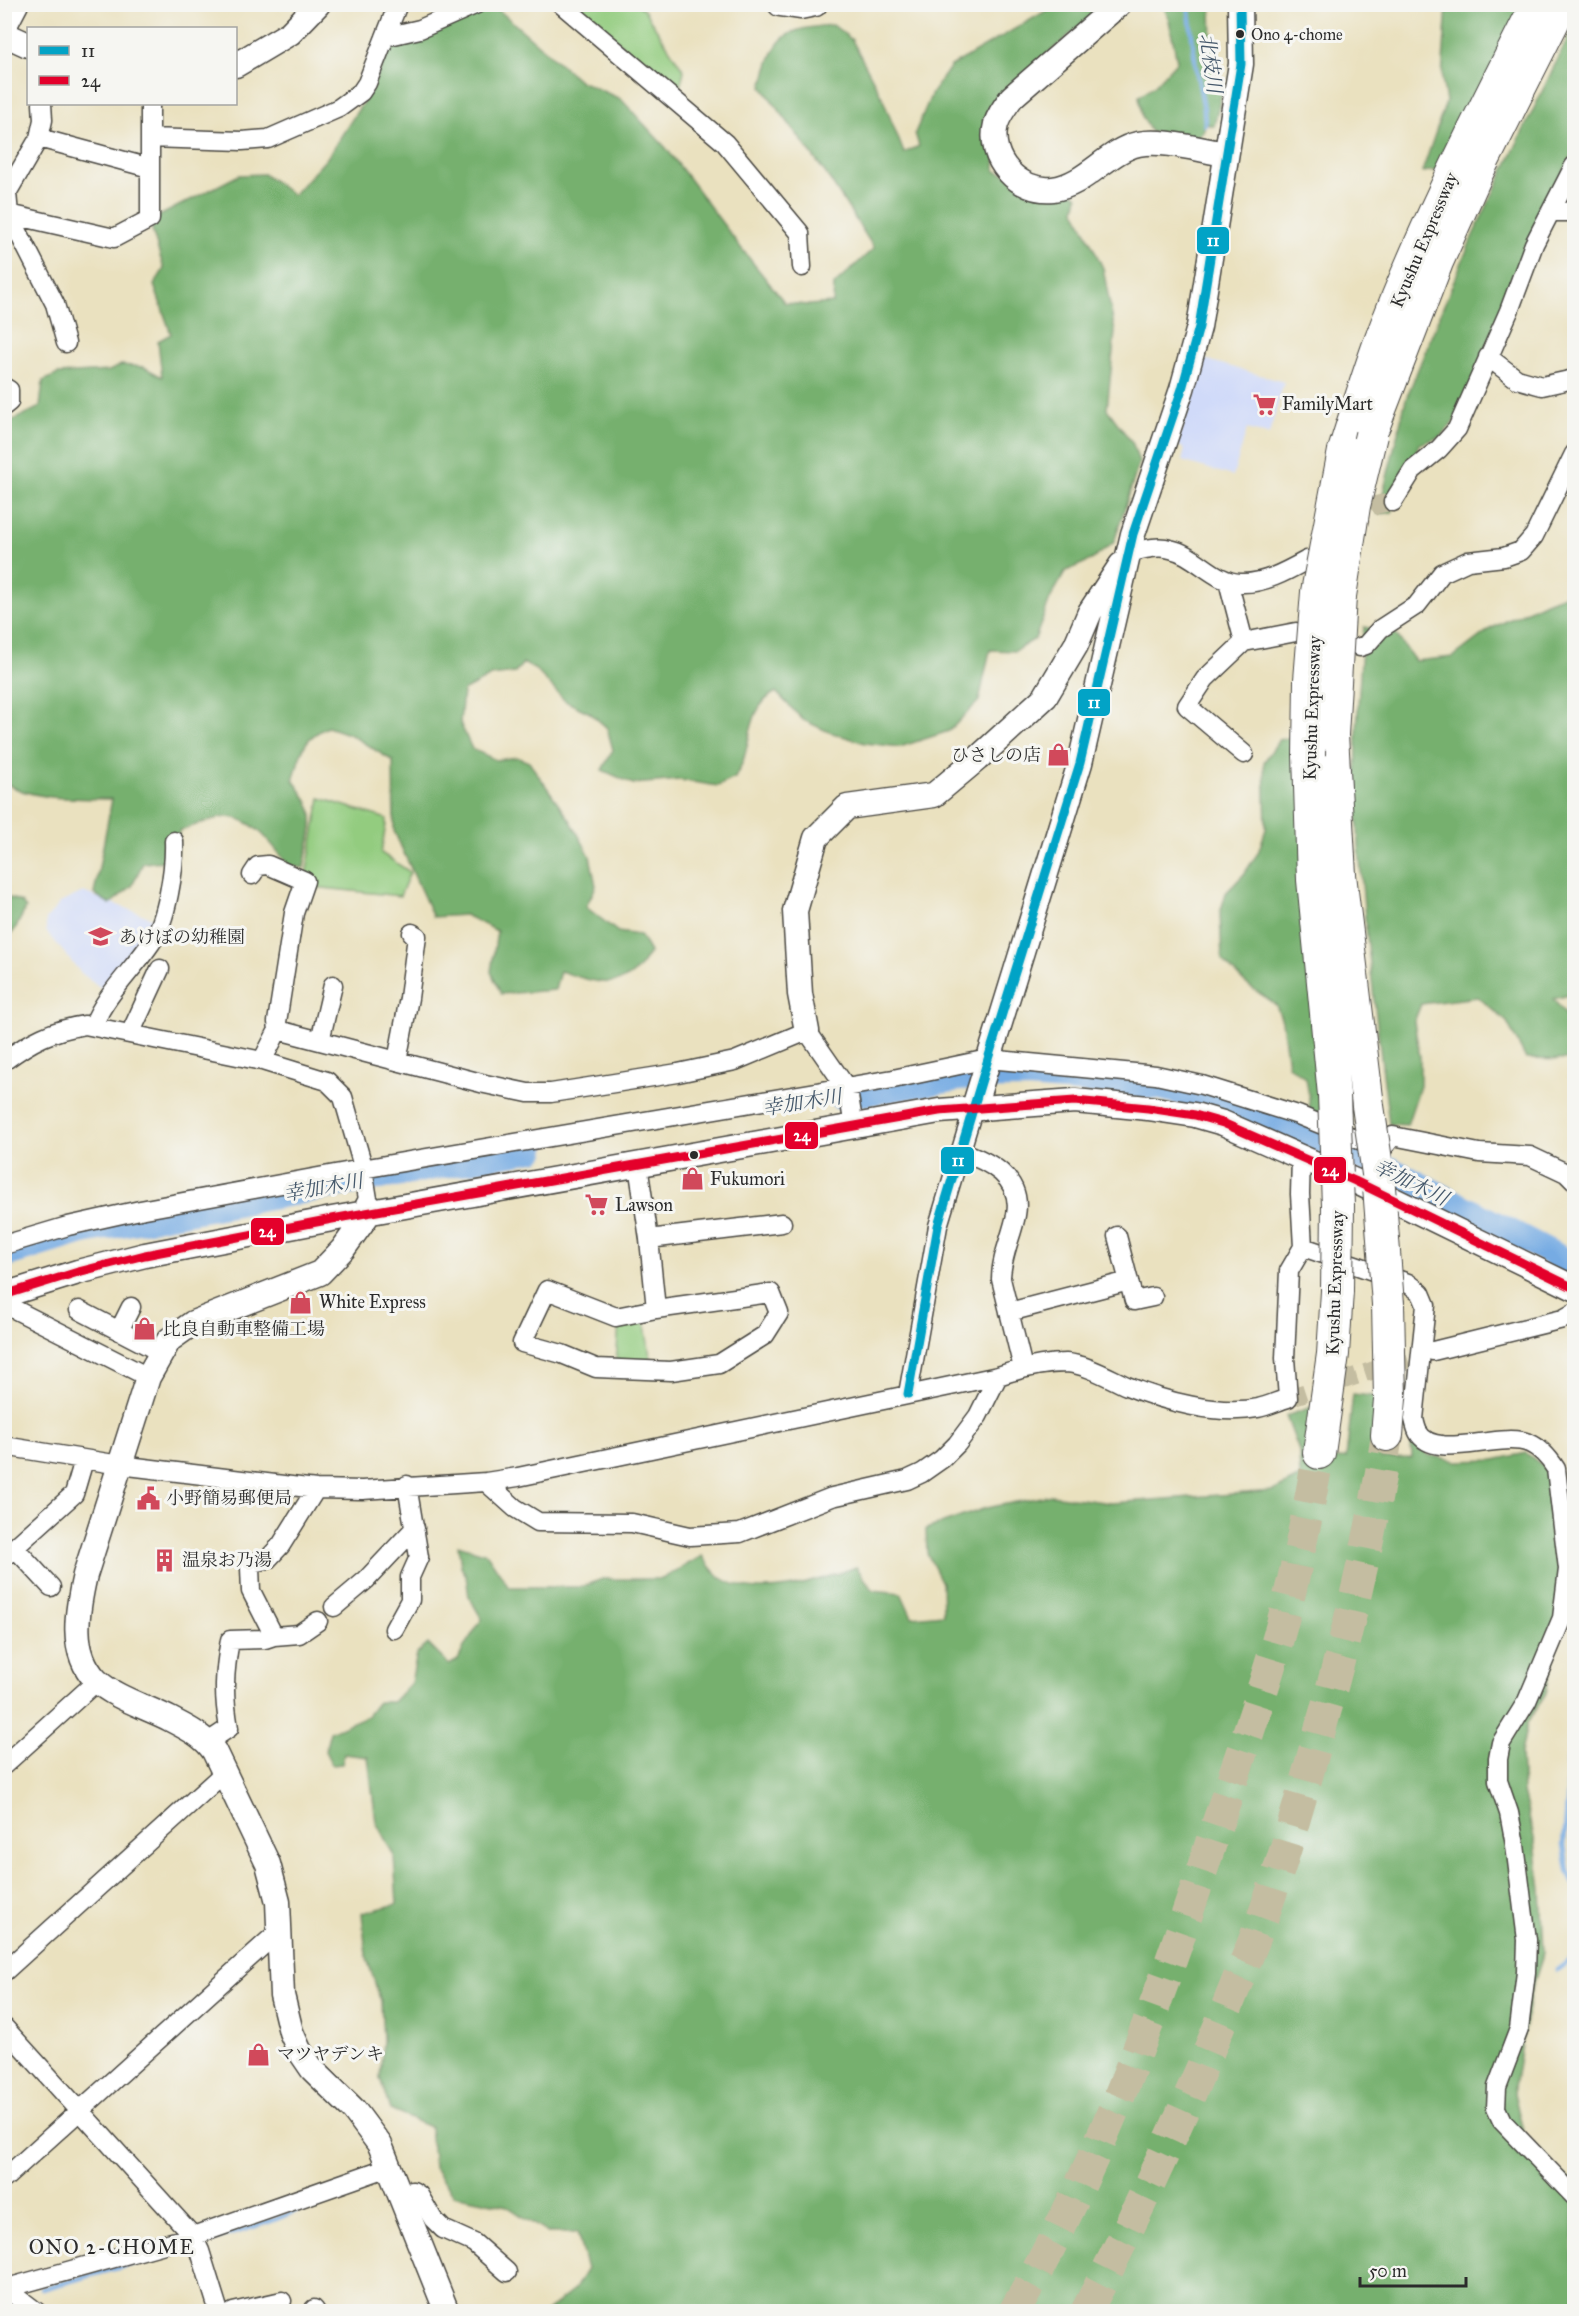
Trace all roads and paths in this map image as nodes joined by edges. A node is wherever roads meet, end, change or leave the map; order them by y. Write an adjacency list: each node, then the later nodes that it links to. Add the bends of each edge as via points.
1 (16, 4): 12 (street)
2 (318, 4): 16 (street, via 290,33)
3 (398, 4): 14 (street)
4 (477, 4): 14 (street, via 420,29)
5 (561, 4): 27 (street, via 725,143 800,233)
6 (780, 4): 7 (street, via 800,8)
7 (815, 4)
8 (1119, 4): 21 (street, via 1002,110 995,139 1002,164 1027,186 1041,190 1067,186 1139,144)
9 (1240, 4): 21 (street, via 1241,64)
10 (1537, 4): 41 (highway, Kyushu Expressway, bridge, via 1420,246 1378,347 1344,451 1317,592 1310,680)
11 (1562, 4): 41 (highway, Kyushu Expressway, bridge, via 1473,181 1371,435 1354,506)
12 (4, 27)
13 (4, 34): 15 (street)
14 (385, 37): 20 (street, via 361,92 307,123 268,139)
15 (27, 45)
16 (237, 64)
17 (42, 105): 19 (street)
18 (150, 105): 20 (street)
19 (39, 138): 23 (street); 26 (street, via 7,193)
20 (150, 138): 23 (street)
21 (1225, 154): 35 (street, via 1199,327)
22 (1575, 166): 24 (street)
23 (150, 168): 26 (street, via 150,219 114,238)
24 (1551, 212): 25 (street); 29 (street)
25 (1575, 212)
26 (9, 214): 28 (street, via 55,304)
27 (802, 267)
28 (66, 343)
29 (1488, 357): 30 (street, via 1517,380 1542,386); 34 (street, via 1457,429 1413,470)
30 (1575, 379)
31 (4, 387): 32 (street, via 9,390 9,402)
32 (4, 406)
33 (1575, 454): 40 (street, via 1534,536 1521,551 1468,561 1442,573 1417,605)
34 (1393, 502)
35 (1128, 553): 37 (street, via 1170,548); 50 (street, via 1090,612 1046,697 934,795 847,807 816,838 795,911 800,994); 56 (street, via 1080,763)
36 (1306, 560): 37 (street, via 1279,575 1242,584)
37 (1228, 581): 39 (street)
38 (1296, 632): 39 (street)
39 (1244, 642): 42 (street, via 1205,679 1187,706)
40 (1360, 647)
41 (1321, 745): 90 (highway, Kyushu Expressway, bridge, via 1378,1174 1388,1304); 92 (highway, Kyushu Expressway, bridge, via 1313,880 1334,1095 1338,1206 1333,1354)
42 (1244, 753)
43 (174, 841): 48 (street, via 175,863 153,941 100,1009)
44 (252, 875): 49 (street, via 258,866 268,865 305,881 294,914)
45 (412, 933): 55 (street, via 417,936)
46 (160, 969): 51 (street)
47 (333, 985): 52 (street)
48 (93, 1026): 51 (street); 53 (street, via 62,1028 30,1042)
49 (278, 1030): 52 (street); 54 (street)
50 (807, 1030): 55 (street, via 735,1061 551,1093 528,1093); 57 (street)
51 (130, 1034): 54 (street)
52 (320, 1041): 55 (street)
53 (4, 1061)
54 (262, 1061): 64 (street, via 327,1081 343,1097)
55 (397, 1061)
56 (986, 1064): 57 (street); 58 (street); 61 (street, via 1156,1075 1202,1085 1298,1115)
57 (847, 1088): 59 (street); 64 (street)
58 (976, 1101): 59 (street, via 939,1111); 60 (street); 62 (street, via 1075,1101 1195,1115)
59 (853, 1120): 63 (street)
60 (960, 1151): 81 (street, via 996,1166 1015,1196 1016,1215 1001,1268); 89 (street, via 938,1226)
61 (1379, 1153): 65 (street); 66 (street, via 1393,1136 1479,1153 1530,1156)
62 (1301, 1157): 65 (street); 72 (street)
63 (638, 1165): 67 (street); 70 (street)
64 (363, 1171): 67 (street); 71 (street, via 140,1210)
65 (1357, 1178): 74 (street)
66 (1575, 1181)
67 (368, 1206): 75 (street, via 145,1255); 85 (street, via 343,1249 320,1273 194,1323 169,1340)
68 (782, 1223): 70 (street)
69 (1118, 1236): 73 (street)
70 (649, 1239): 79 (street)
71 (4, 1245)
72 (1303, 1247): 86 (street, via 1288,1271 1288,1398 1257,1408 1219,1409 1181,1404 1138,1391 1067,1363); 116 (street, via 1408,1283 1421,1293 1426,1314 1414,1419 1419,1433 1429,1443 1455,1447 1513,1439 1538,1449 1556,1468 1568,1569 1562,1618 1527,1701 1501,1743 1498,1759 1498,1781 1515,1845 1527,1940 1519,2029 1502,2069 1496,2108 1502,2121)
73 (1129, 1281): 76 (street, via 1134,1301); 81 (street)
74 (1575, 1288)
75 (4, 1295)
76 (1153, 1298)
77 (4, 1304): 88 (street)
78 (131, 1307): 83 (street)
79 (656, 1309): 79 (street, via 771,1293 779,1313 765,1335 719,1364 671,1371 596,1368 522,1343 547,1290 616,1317)
80 (79, 1310): 83 (street)
81 (1009, 1312): 86 (street)
82 (1575, 1313): 84 (street)
83 (119, 1331): 85 (street)
84 (1433, 1350)
85 (160, 1352): 88 (street)
86 (1023, 1368): 87 (street)
87 (998, 1376): 89 (street); 95 (street, via 978,1416 957,1444 922,1473 832,1497 740,1533 690,1536 632,1523 538,1522)
88 (148, 1377): 94 (street)
89 (908, 1394): 95 (street)
90 (1387, 1435)
91 (4, 1446): 93 (street)
92 (1319, 1452)
93 (84, 1460): 94 (street); 99 (street, via 74,1494)
94 (120, 1465): 97 (street); 105 (street, via 79,1603 80,1652)
95 (486, 1482): 96 (street)
96 (407, 1485): 97 (street, via 362,1490); 98 (street)
97 (316, 1489): 104 (street, via 281,1545 267,1560 255,1562 250,1568 251,1591)
98 (415, 1528): 101 (street, via 366,1580); 103 (street, via 419,1557 410,1577 410,1600)
99 (10, 1552): 100 (street)
100 (51, 1587)
101 (334, 1607)
102 (318, 1621): 104 (street, via 299,1634)
103 (394, 1629)
104 (274, 1636): 106 (street, via 230,1640 223,1695 229,1728)
105 (97, 1681): 106 (street); 107 (street)
106 (208, 1742): 108 (street)
107 (4, 1765)
108 (225, 1772): 109 (street, via 268,1864 278,1902); 110 (street)
109 (280, 1930): 112 (street); 113 (street, via 282,1995 299,2050 365,2123)
110 (4, 1972)
111 (4, 2027): 112 (street)
112 (80, 2110): 114 (street); 117 (street)
113 (389, 2167): 115 (street); 117 (street)
114 (4, 2179)
115 (399, 2193): 118 (street, via 419,2194 432,2219 443,2229 474,2243); 124 (street)
116 (1575, 2196)
117 (197, 2242): 119 (street); 122 (street)
118 (507, 2272)
119 (6, 2288): 121 (street)
120 (282, 2301): 123 (street)
121 (37, 2312)
122 (219, 2312)
123 (232, 2312)
124 (447, 2312)

